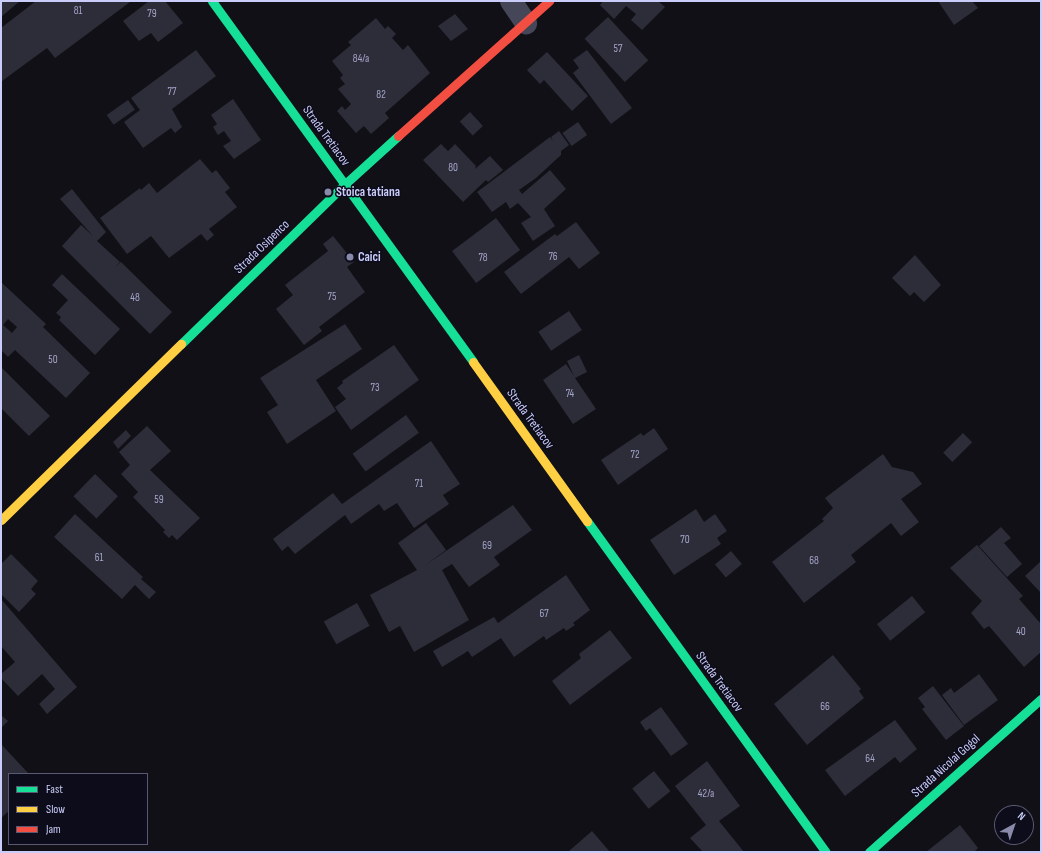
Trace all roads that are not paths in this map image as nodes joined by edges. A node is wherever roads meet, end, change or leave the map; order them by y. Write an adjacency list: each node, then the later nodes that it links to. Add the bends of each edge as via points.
1 (212, 1): 5 (street, Strada Tretiacov)
2 (511, 1): 4 (street)
3 (549, 1): 4 (street, Strada Osipenco)
4 (526, 23): 5 (street, Strada Osipenco)
5 (345, 184): 6 (street, Strada Osipenco); 8 (street, Strada Tretiacov)
6 (1, 520)
7 (1041, 699): 9 (street, Strada Nicolai Gogol)
8 (826, 852)
9 (869, 852)

